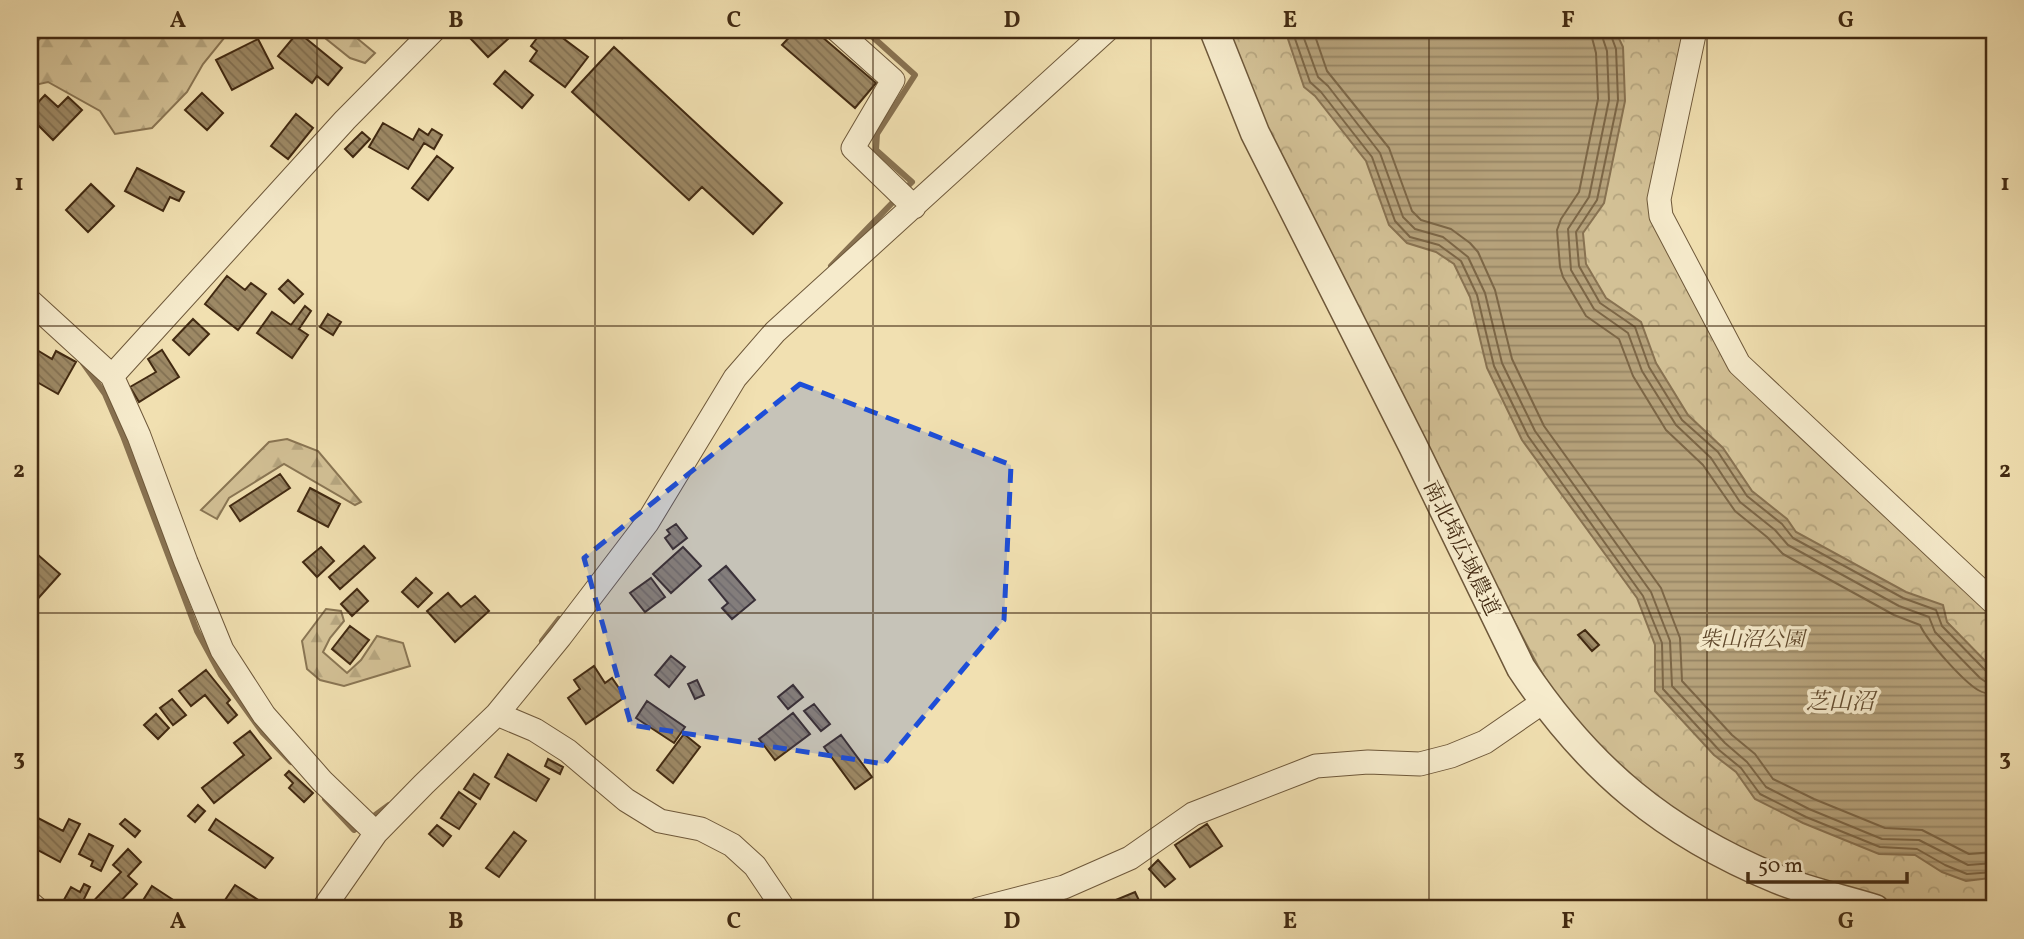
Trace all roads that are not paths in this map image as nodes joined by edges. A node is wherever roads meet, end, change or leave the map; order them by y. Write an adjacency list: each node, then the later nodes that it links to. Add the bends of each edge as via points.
1 (434, 30): 8 (street, via 345,120)
2 (837, 30): 6 (street, via 892,80 853,148)
3 (1107, 30): 6 (street)
4 (1214, 30): 10 (street, 南北埼広域農道, via 1255,133 1521,668)
5 (1695, 30): 9 (street, via 1660,200 1661,216 1739,364)
6 (914, 207): 11 (street, via 775,332 735,378 647,523)
7 (30, 301): 8 (street)
8 (112, 376): 12 (street, via 222,650 264,715 321,781)
9 (1994, 603)
10 (1543, 702): 17 (street, via 1485,742 1451,756 1420,764 1316,766 1193,814 1130,858 1064,887); 18 (street, 南北埼広域農道, via 1595,763 1653,813 1700,843 1779,880)
11 (497, 714): 12 (street); 16 (street, via 557,744 626,800 660,821 701,829 732,845 755,866)
12 (376, 834): 15 (street)
13 (30, 903): 14 (street)
14 (37, 909)
15 (323, 909)
16 (784, 909)
17 (979, 909)
18 (1875, 909)

